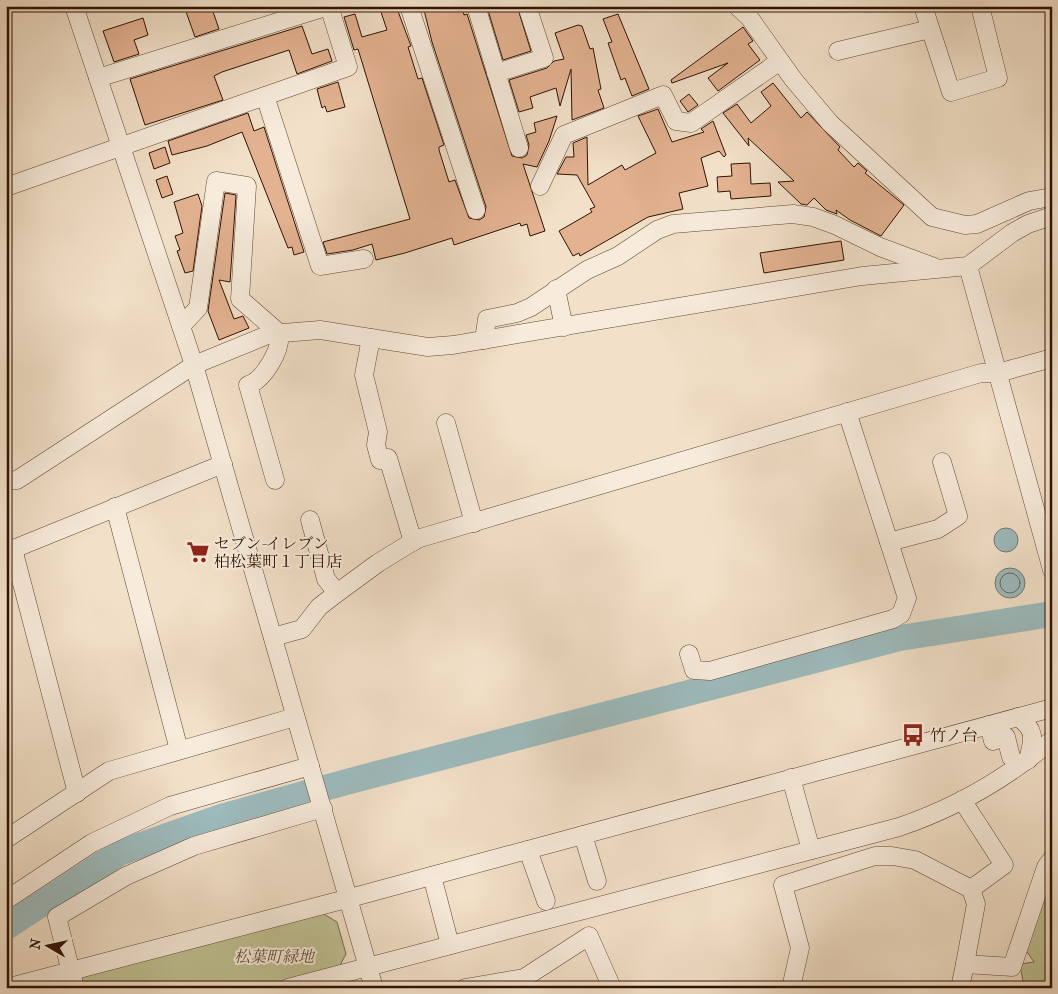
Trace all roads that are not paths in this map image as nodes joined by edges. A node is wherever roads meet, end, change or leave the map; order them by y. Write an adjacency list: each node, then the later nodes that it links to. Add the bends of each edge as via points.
1 (74, 6): 13 (street)
2 (329, 6): 13 (street); 14 (street, via 348,67)
3 (409, 6): 20 (street)
4 (476, 6): 12 (street)
5 (527, 6): 12 (street, via 544,58)
6 (737, 6): 11 (street, via 749,17)
7 (980, 6): 9 (street, via 998,78 951,92)
8 (926, 7): 9 (street)
9 (930, 29): 10 (street)
10 (838, 51)
11 (780, 61): 17 (street, via 691,123 676,121 663,95 564,135); 19 (street, via 830,123 932,217 965,225 977,224 1029,201)
12 (496, 73): 16 (street)
13 (98, 78): 15 (street)
14 (265, 96): 15 (street); 22 (street, via 320,266)
15 (121, 147): 18 (street); 26 (street)
16 (519, 148)
17 (540, 186)
18 (6, 187)
19 (1052, 197)
20 (476, 210)
21 (1052, 216): 23 (street, via 1012,233)
22 (364, 260)
23 (968, 266): 24 (street); 33 (street)
24 (939, 269): 25 (street, via 880,248 835,225 793,214 673,224 657,230 618,256); 27 (street, via 862,276)
25 (556, 289): 27 (street); 30 (street, via 531,307 488,319)
26 (181, 326): 28 (street, via 198,308 216,181 247,186 240,298); 32 (street)
27 (564, 327): 30 (street)
28 (279, 333): 29 (street, via 320,330); 32 (street); 38 (street, via 280,340 268,368 248,385)
29 (371, 338): 30 (street, via 428,347); 43 (street, via 364,375 378,432 376,445 380,460 388,458)
30 (484, 340)
31 (1052, 358): 33 (street)
32 (194, 365): 37 (street); 39 (street, via 17,480)
33 (998, 374): 34 (street, via 981,373 922,397); 46 (street)
34 (847, 412): 42 (street); 44 (street)
35 (446, 423): 42 (street)
36 (942, 462): 44 (street, via 958,516 938,529)
37 (223, 464): 40 (street); 48 (street)
38 (275, 480)
39 (6, 481)
40 (115, 507): 45 (street); 55 (street)
41 (310, 520): 47 (street, via 326,579)
42 (474, 523): 43 (street)
43 (413, 542): 47 (street)
44 (889, 542): 49 (street, via 907,598 901,614 893,620 710,672 694,670)
45 (10, 550): 59 (street)
46 (1052, 570)
47 (337, 594): 48 (street, via 319,608 302,629)
48 (272, 638): 51 (street)
49 (689, 654)
50 (1052, 708): 52 (street)
51 (295, 717): 55 (street); 57 (street)
52 (1018, 717): 53 (street); 56 (street, via 1029,725 1033,734)
53 (989, 725): 56 (street, via 993,741 1006,738); 58 (street)
54 (1052, 740): 56 (street)
55 (179, 750): 59 (street, via 109,772)
56 (1019, 758): 60 (street, via 996,781)
57 (312, 771): 61 (street); 71 (street, via 170,806 92,843)
58 (791, 778): 62 (street); 65 (street)
59 (77, 793): 63 (street)
60 (962, 794): 65 (street, via 899,827); 69 (street, via 1004,865)
61 (322, 805): 70 (street); 76 (street, via 194,846 126,876 58,917)
62 (583, 835): 64 (street); 68 (street)
63 (6, 839)
64 (528, 850): 67 (street); 72 (street)
65 (811, 850): 73 (street)
66 (1052, 859): 74 (street, via 1046,867 1012,966)
67 (432, 876): 70 (street); 73 (street)
68 (597, 881)
69 (971, 889): 74 (street, via 976,904); 83 (street, via 915,860 892,856 875,856 783,885 800,948)
70 (350, 898): 75 (street); 76 (street)
71 (6, 900)
72 (546, 901)
73 (450, 945): 75 (street)
74 (965, 964): 84 (street)
75 (369, 967): 79 (street); 80 (street)
76 (73, 979): 78 (street)
77 (527, 983): 81 (street); 82 (street, via 590,936)
78 (6, 988)
79 (288, 988)
80 (374, 988)
81 (465, 988)
82 (612, 988)
83 (792, 988)
84 (960, 988)

